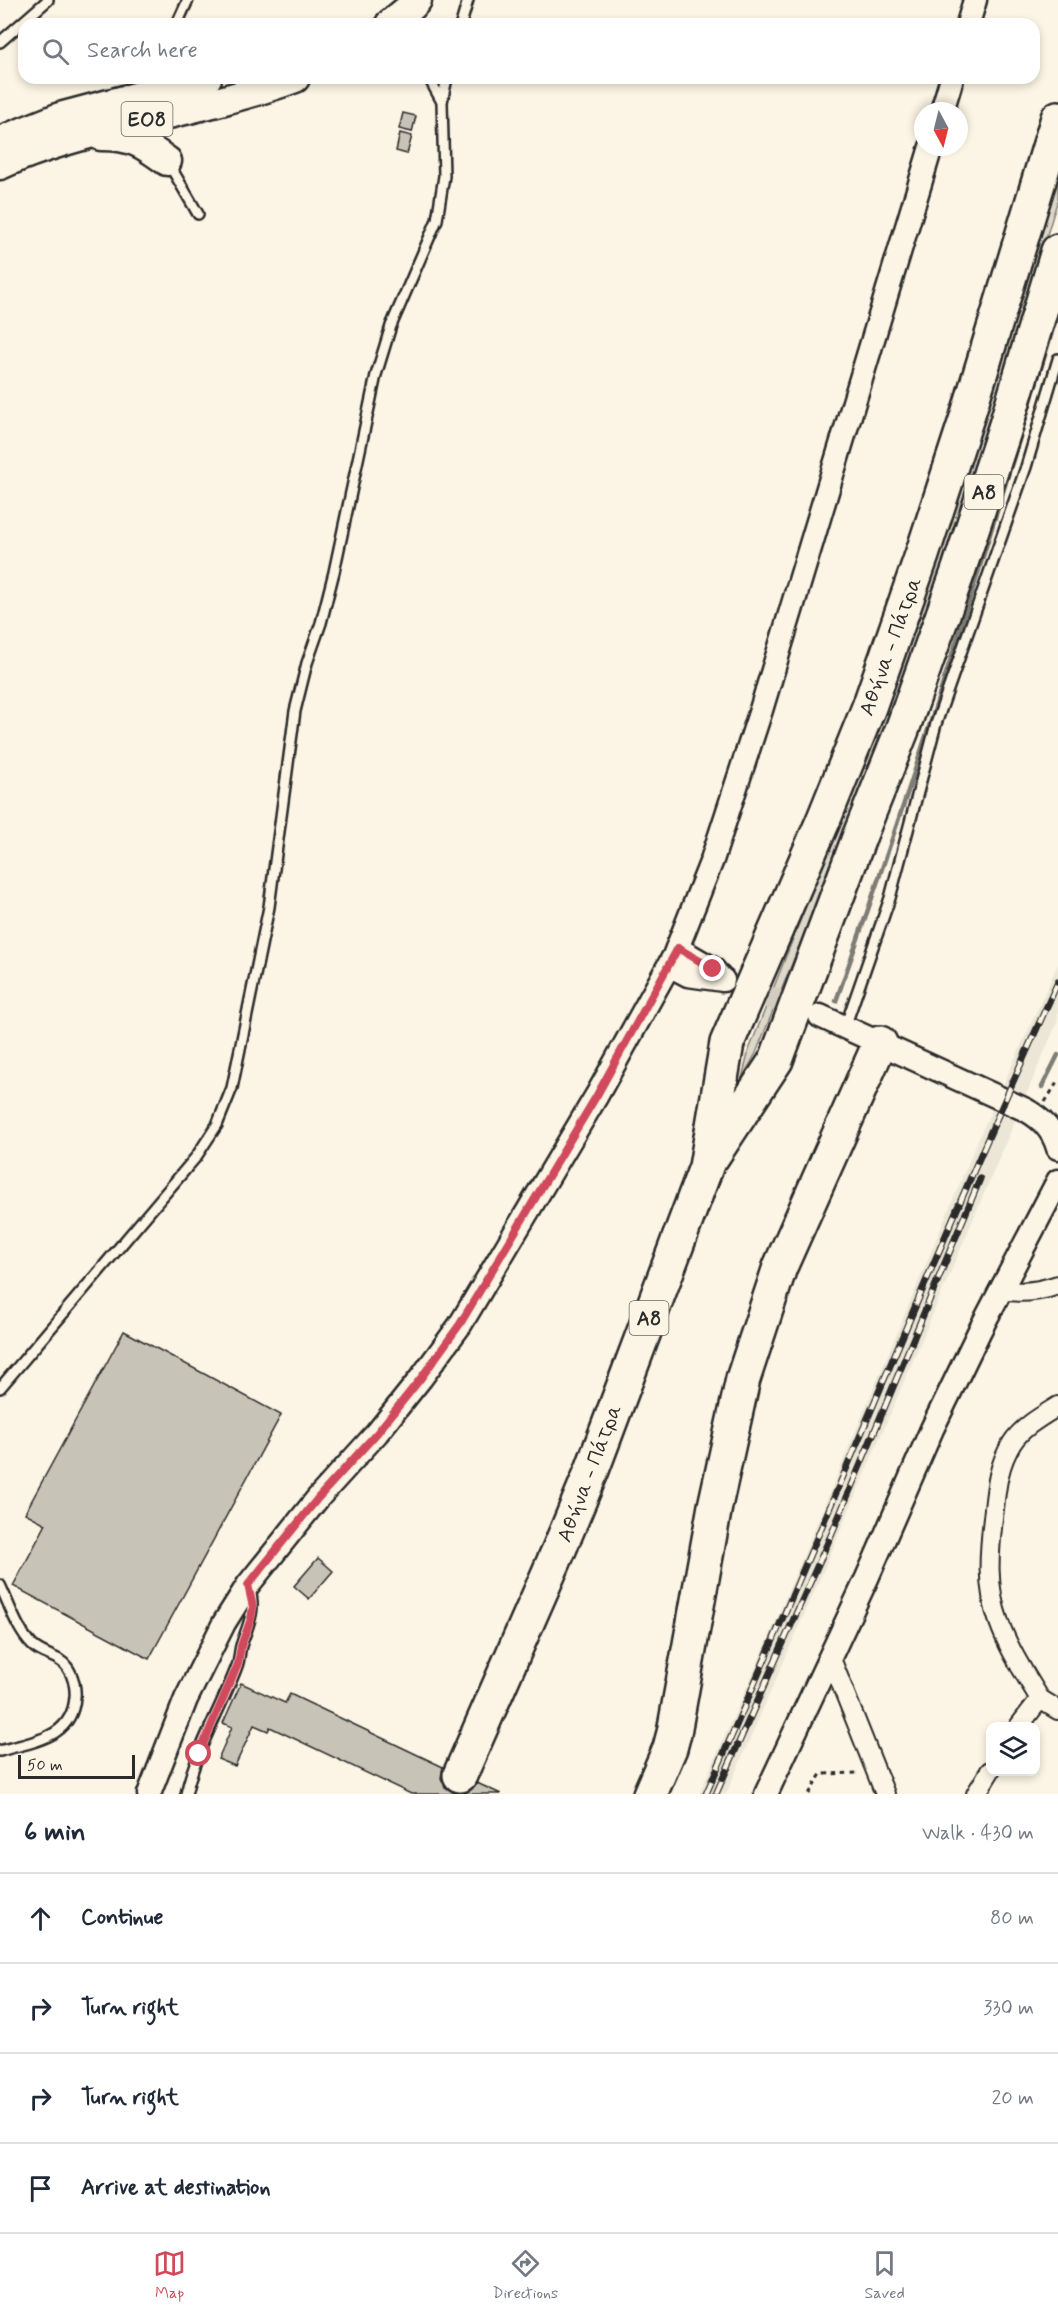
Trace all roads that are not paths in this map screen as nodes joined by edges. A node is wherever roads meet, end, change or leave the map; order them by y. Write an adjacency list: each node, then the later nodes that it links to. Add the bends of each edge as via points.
1 (48, 0): 5 (lane)
2 (188, 0): 6 (lane)
3 (468, 0): 7 (lane)
4 (975, 0): 8 (street)
5 (27, 18)
6 (180, 18)
7 (462, 18)
8 (970, 18)
9 (18, 26): 10 (lane)
10 (0, 42)
11 (192, 84): 16 (main road, ΕΟ8)
12 (276, 84): 16 (main road, ΕΟ8, via 228,98)
13 (432, 84): 17 (lane)
14 (446, 84): 17 (lane)
15 (950, 84): 18 (street)
16 (175, 91): 19 (main road, ΕΟ8); 24 (main road, via 164,144)
17 (442, 102): 37 (lane, via 444,176 437,220 391,326 379,365 334,572 297,701 269,907 232,1088 217,1125 196,1157)
18 (945, 102)
19 (139, 107): 21 (main road, ΕΟ8); 22 (main road, ΕΟ8, via 92,108); 24 (lane)
20 (1058, 118): 33 (highway, Αθήνα - Πάτρα / Α8, via 968,414 872,696 727,1043)
21 (81, 136): 24 (main road, via 129,138); 25 (main road, ΕΟ8)
22 (0, 141)
23 (928, 156): 40 (street, via 762,710 712,860 673,957 597,1095 460,1324 377,1433)
24 (167, 161): 26 (lane)
25 (0, 165)
26 (198, 214)
27 (1058, 251): 33 (highway, Αθήνα - Πάτρα / Α8, via 955,579 776,1060)
28 (1058, 359): 30 (lane, via 1026,467 936,724 890,898)
29 (820, 1016): 30 (street)
30 (845, 1027): 31 (street)
31 (880, 1043): 32 (street, via 1036,1116 1052,1133); 51 (highway, via 780,1267 743,1379 715,1506 674,1733)
32 (1058, 1148)
33 (706, 1167): 46 (highway, Αθήνα - Πάτρα / Α8, via 575,1511)
34 (1058, 1181): 36 (street)
35 (1058, 1285): 36 (street, via 1018,1293)
36 (1000, 1290): 41 (street, via 932,1428)
37 (0, 1388)
38 (1058, 1406): 42 (street, via 1025,1429 1003,1460 996,1481 988,1554 990,1589 998,1621)
39 (0, 1585): 45 (lane, via 32,1645 58,1658 68,1668 75,1695 66,1726 52,1735)
40 (248, 1585): 49 (street, via 186,1699); 50 (lane, via 253,1607 238,1664)
41 (830, 1656): 48 (street); 52 (street)
42 (1040, 1699): 43 (street); 44 (street)
43 (1058, 1710)
44 (1022, 1722)
45 (0, 1751)
46 (460, 1775)
47 (987, 1776): 53 (street)
48 (883, 1787)
49 (149, 1794)
50 (186, 1794)
51 (650, 1794)
52 (766, 1794)
53 (976, 1794)

